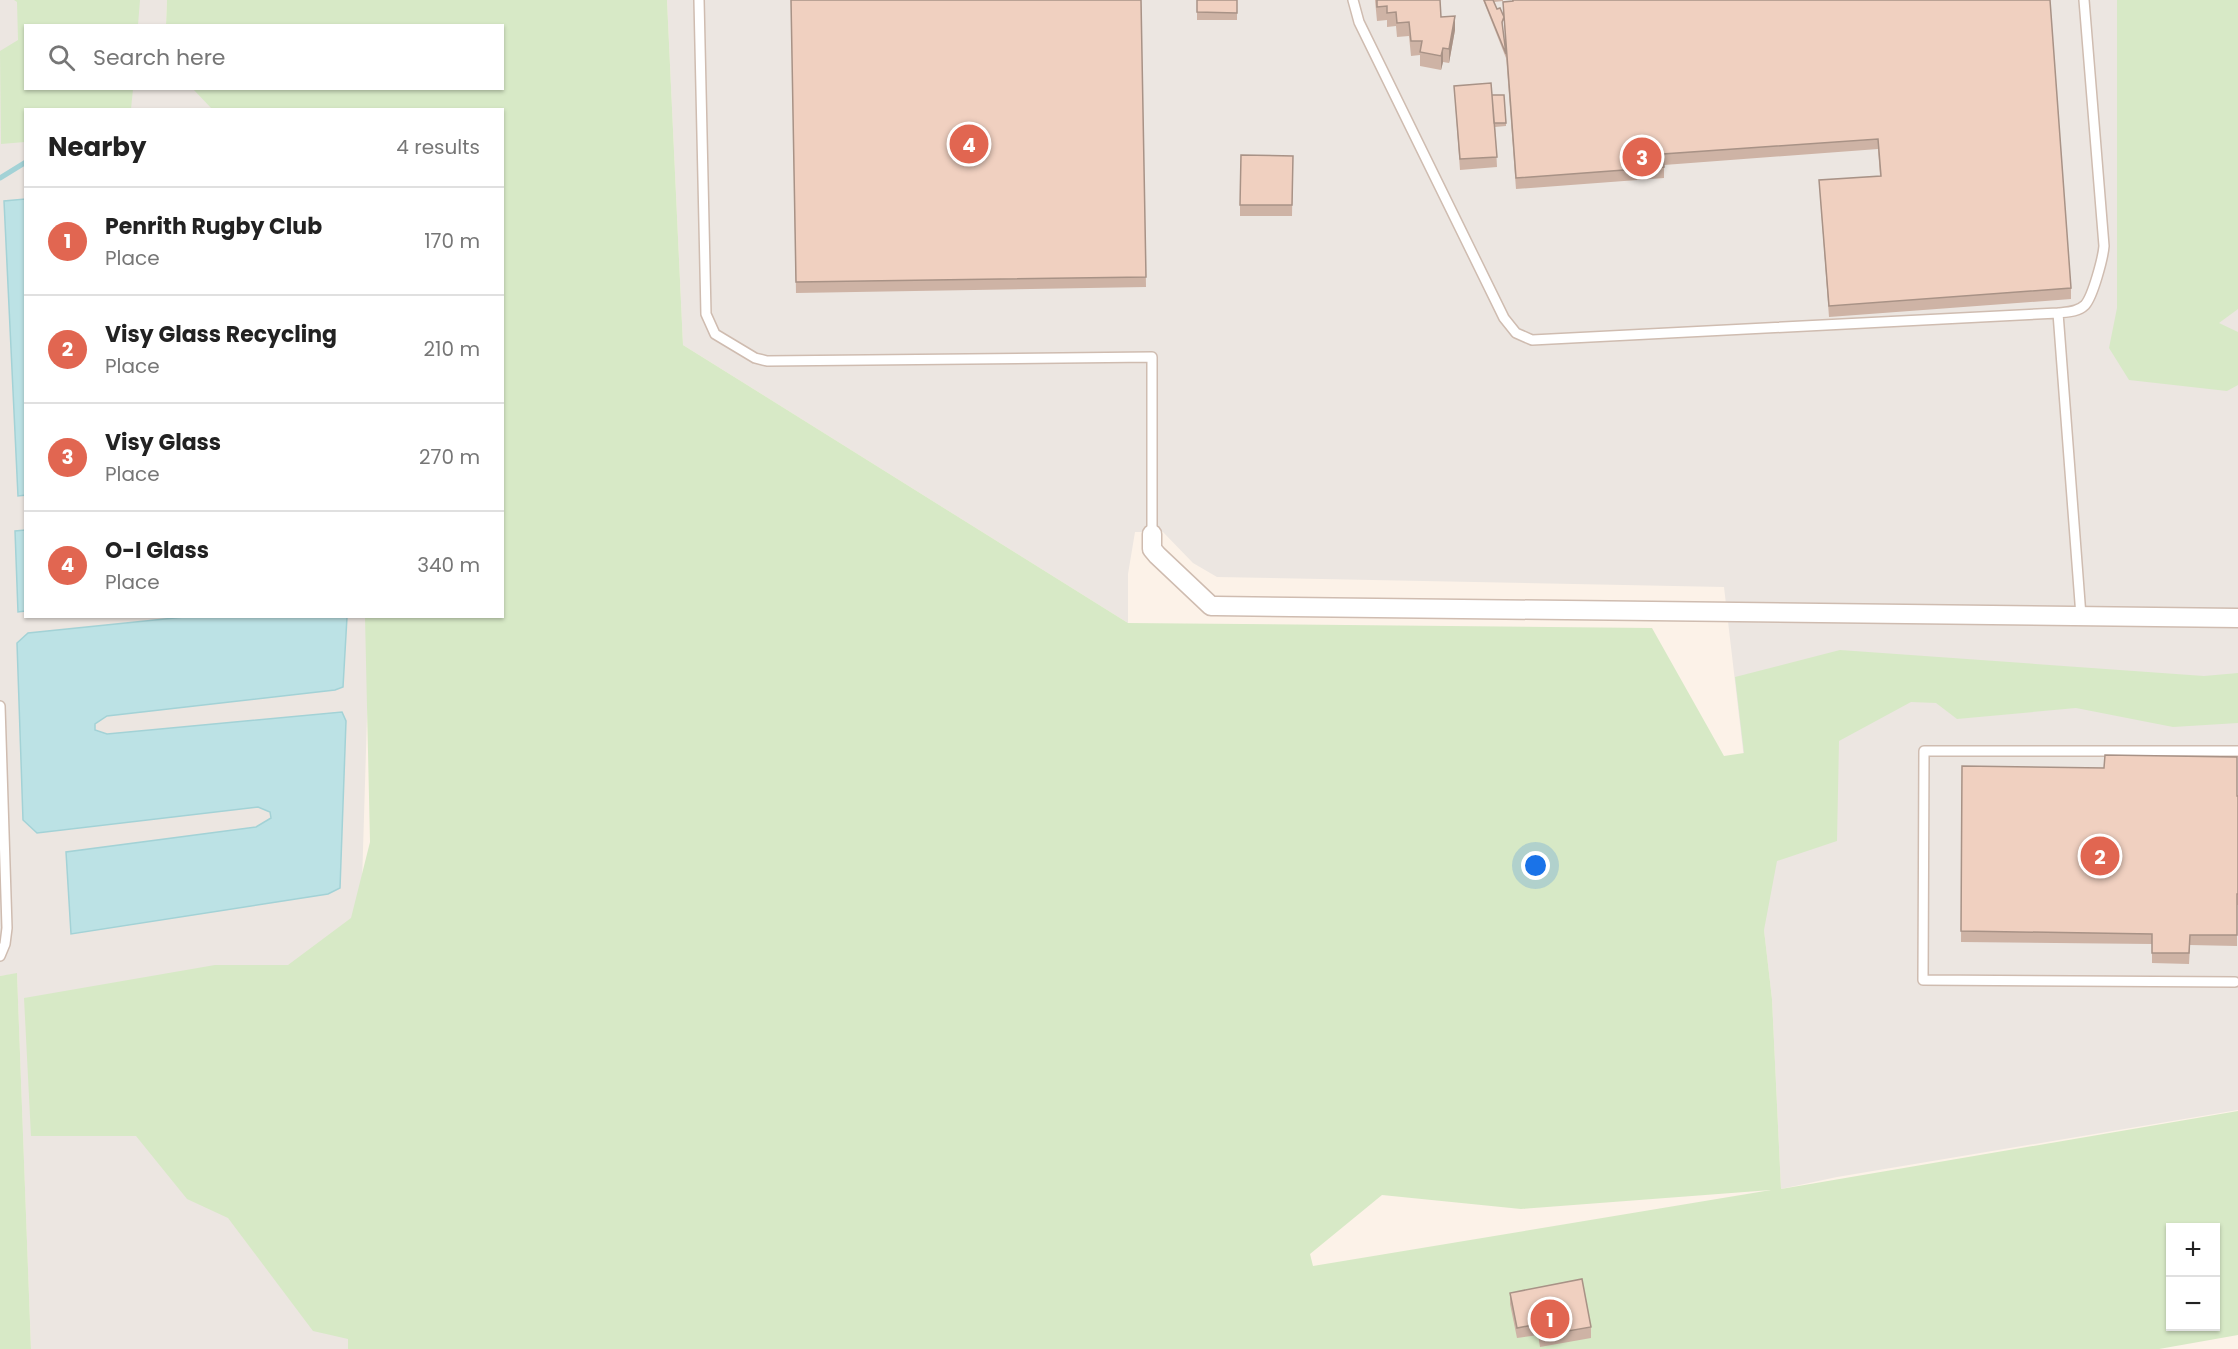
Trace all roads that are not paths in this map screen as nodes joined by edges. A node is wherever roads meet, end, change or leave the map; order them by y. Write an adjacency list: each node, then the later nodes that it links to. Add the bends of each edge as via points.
1 (699, 0): 5 (lane, via 706,314 715,334 754,358 767,361 1152,357)
2 (1353, 0): 4 (lane, via 1359,22 1504,318 1516,333 1532,340)
3 (2084, 0): 4 (lane, via 2104,246 2086,304)
4 (2058, 313): 6 (lane)
5 (1152, 534): 6 (street, via 1152,549 1211,606)
6 (2081, 616): 7 (street)
7 (2238, 618)
8 (0, 706): 10 (lane, via 7,928)
9 (2238, 751): 11 (lane, via 1924,751 1923,980)
10 (0, 956)
11 (2235, 982)

